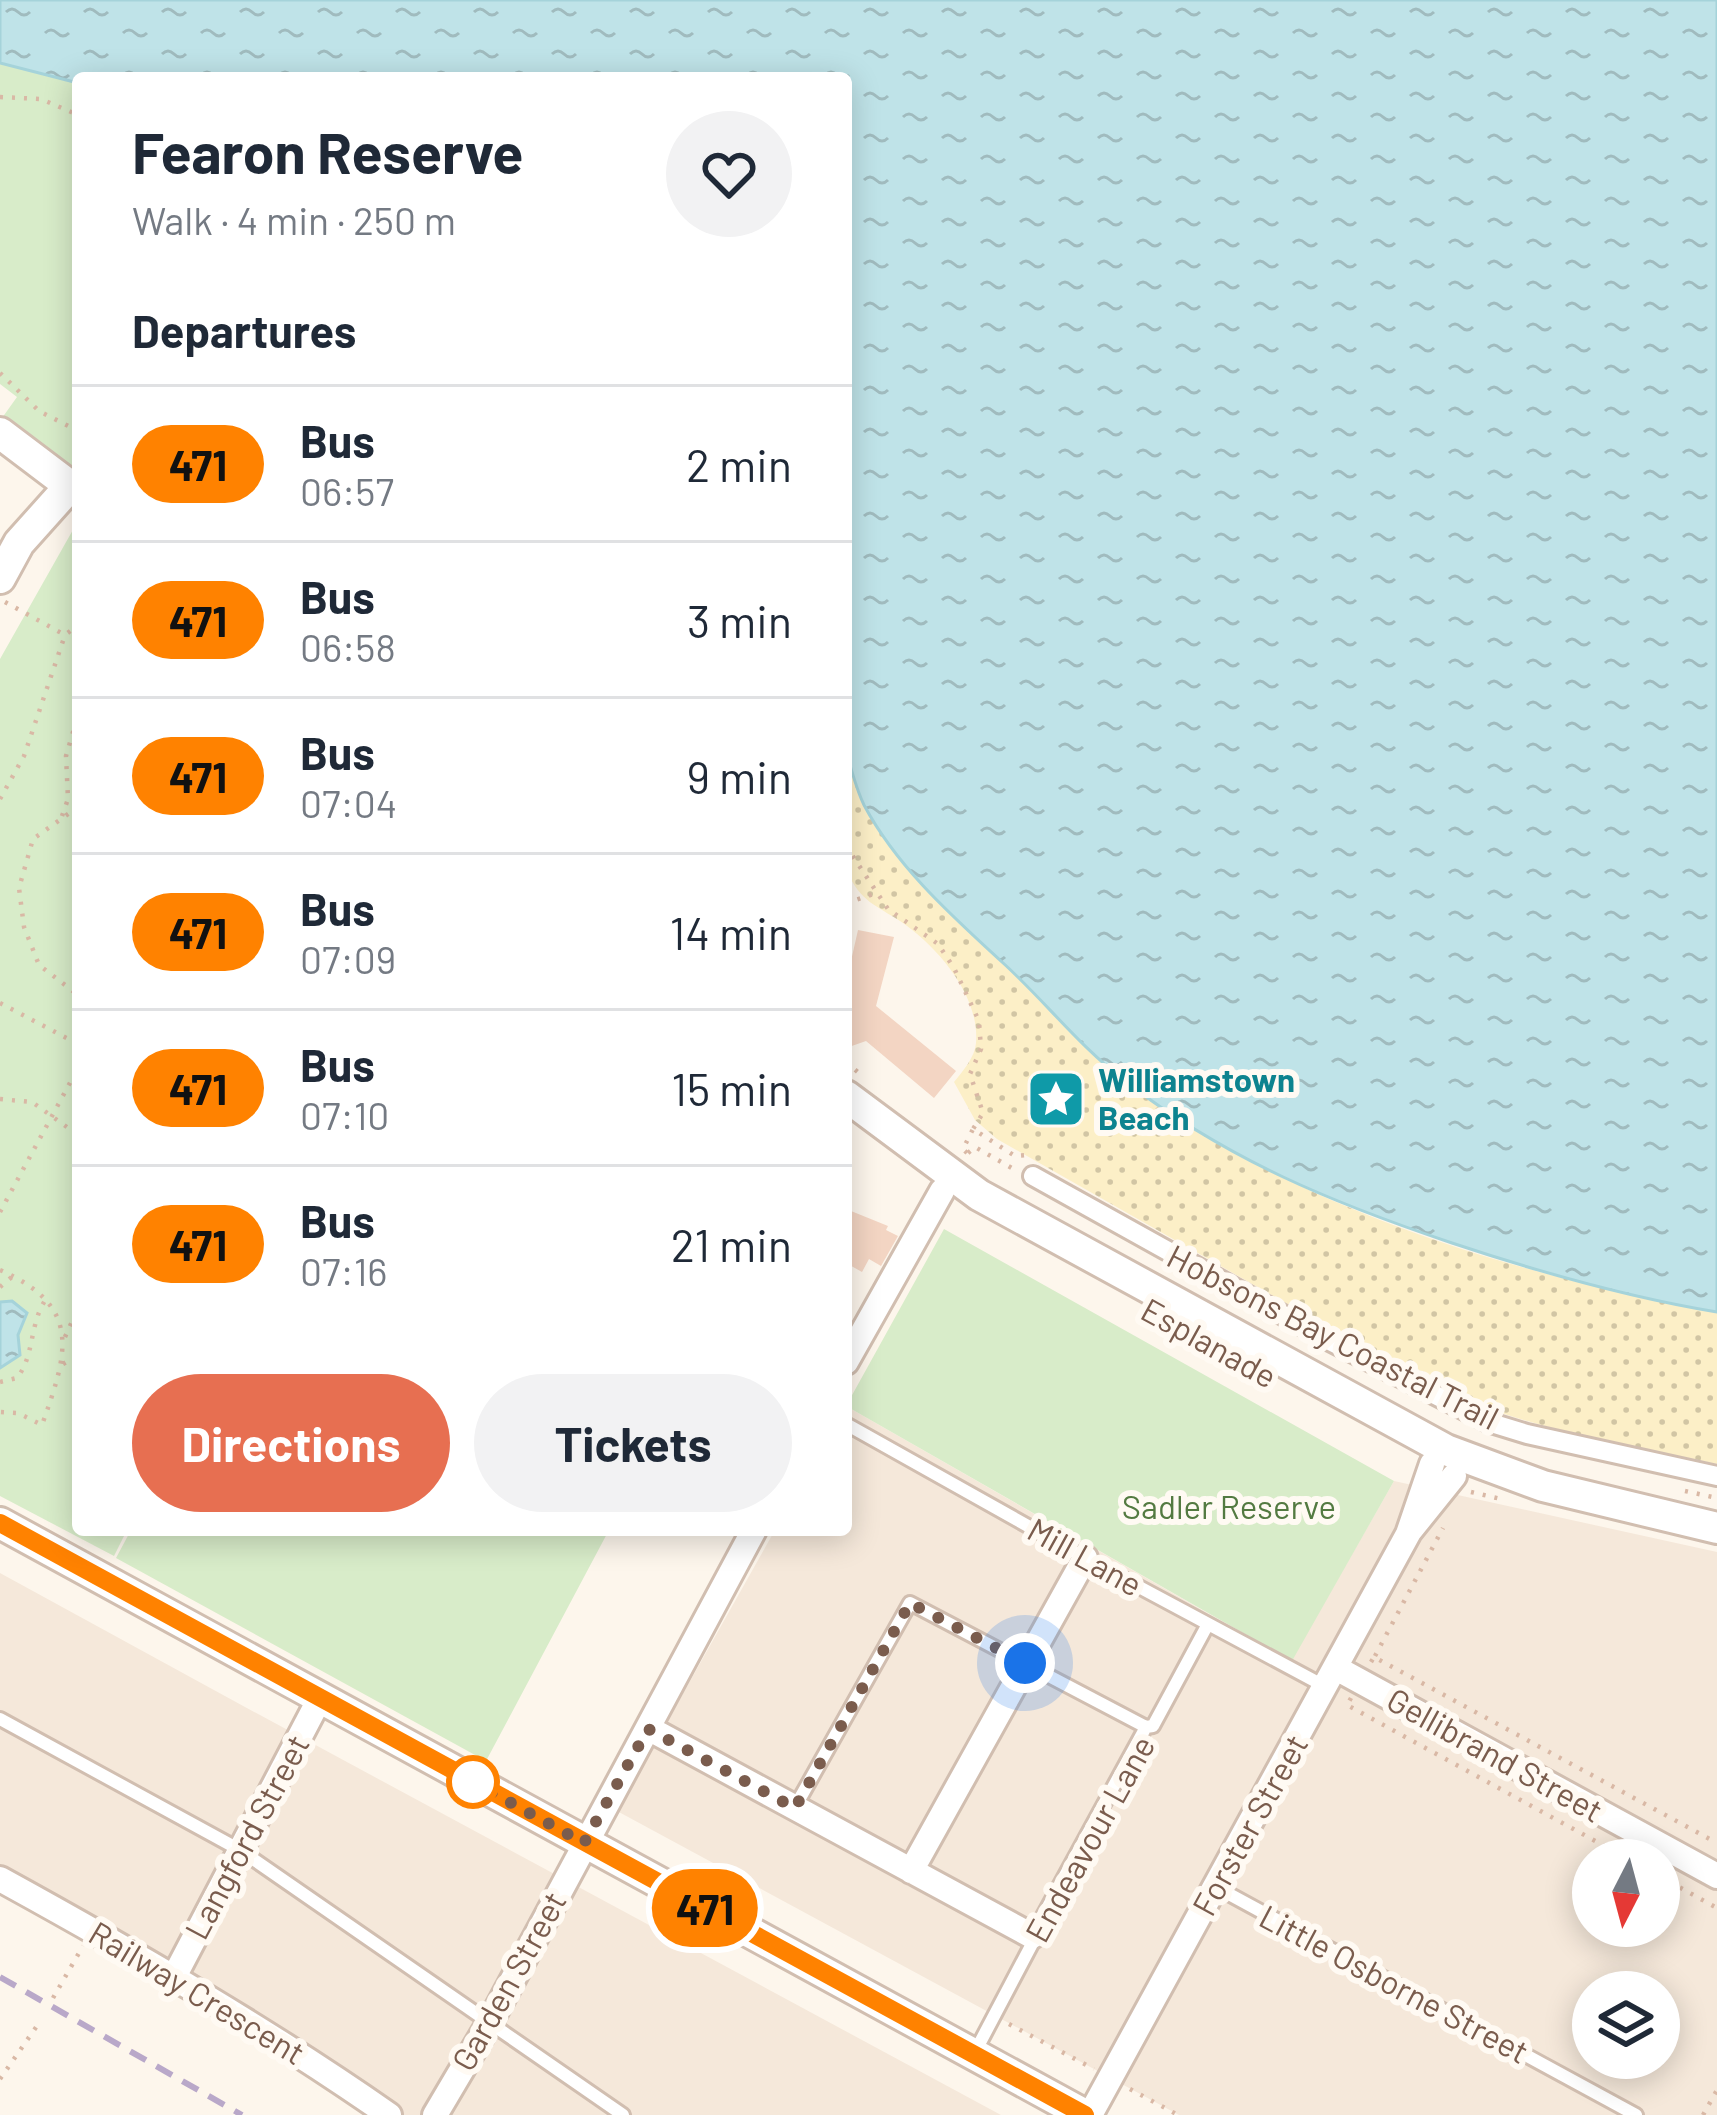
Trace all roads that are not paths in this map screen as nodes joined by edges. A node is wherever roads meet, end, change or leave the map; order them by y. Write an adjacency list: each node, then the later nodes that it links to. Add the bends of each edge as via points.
1 (0, 433): 2 (street)
2 (72, 487)
3 (72, 491): 4 (street, via 19,543)
4 (0, 578)
5 (856, 1105): 6 (street, Esplanade)
6 (956, 1171): 8 (street); 10 (street, Esplanade, via 987,1221)
7 (1034, 1176): 11 (street, Hobsons Bay Coastal Trail, via 1488,1421)
8 (852, 1352)
9 (852, 1427): 15 (lane, Mill Lane)
10 (1446, 1471): 13 (street, Esplanade, via 1486,1486); 18 (street, Forster Street)
11 (1717, 1476)
12 (0, 1523): 19 (street)
13 (1717, 1528)
14 (751, 1536): 22 (street, Garden Street)
15 (1085, 1558): 16 (lane, Mill Lane); 17 (street)
16 (1208, 1624): 18 (lane, Mill Lane); 21 (lane, Endeavour Lane)
17 (1025, 1663): 21 (lane); 23 (lane, via 910,1603); 26 (street)
18 (1331, 1678): 27 (street, Gellibrand Street); 29 (street, Forster Street)
19 (320, 1698): 24 (street); 25 (street, Langford Street)
20 (0, 1720): 25 (lane)
21 (1146, 1727): 30 (lane, Endeavour Lane)
22 (648, 1729): 23 (street); 24 (street, Garden Street)
23 (795, 1808): 26 (street)
24 (584, 1843): 32 (street, Garden Street); 33 (street)
25 (240, 1850): 31 (street, Langford Street); 32 (lane)
26 (911, 1871): 30 (street)
27 (1717, 1876)
28 (0, 1879): 31 (street, Railway Crescent)
29 (1216, 1887): 37 (street, Forster Street); 38 (lane, Little Osborne Street)
30 (1032, 1936): 33 (lane, Endeavour Lane)
31 (174, 1977): 34 (street, Railway Crescent)
32 (490, 2022): 35 (street, Garden Street); 36 (lane)
33 (973, 2054): 37 (street)
34 (388, 2115)
35 (435, 2115)
36 (623, 2115)
37 (1088, 2115)
38 (1636, 2115)

